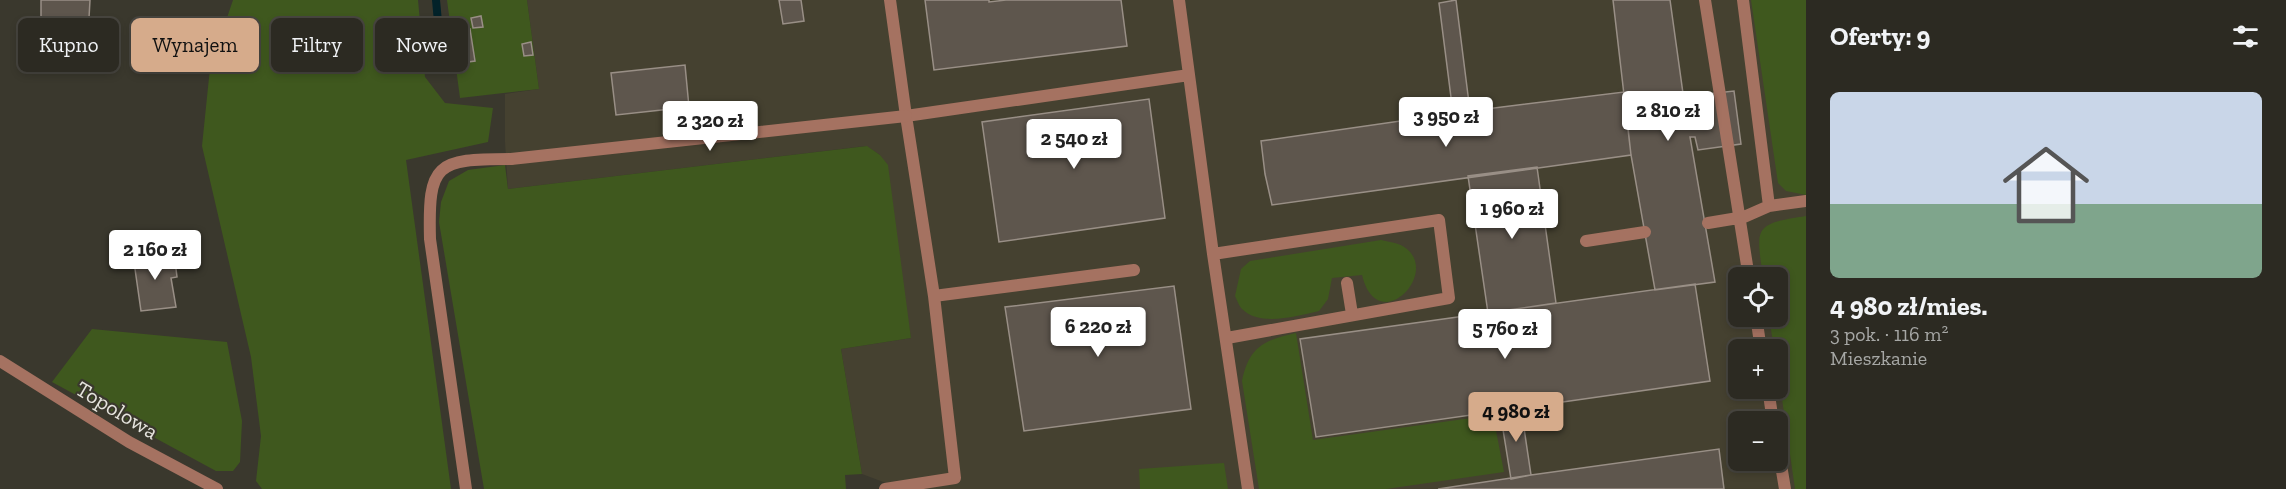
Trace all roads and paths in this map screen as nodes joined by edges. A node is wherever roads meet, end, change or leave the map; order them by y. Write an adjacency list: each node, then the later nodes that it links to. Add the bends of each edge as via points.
1 (890, 0): 6 (street)
2 (1179, 0): 5 (street)
3 (1705, 0): 13 (street)
4 (1743, 0): 8 (street)
5 (1189, 75): 6 (street); 12 (street)
6 (906, 116): 16 (street); 22 (street, via 511,159 466,159 445,166 434,181 429,202 430,239)
7 (1806, 201): 8 (street)
8 (1768, 206): 9 (street, via 1744,217)
9 (1708, 224)
10 (1645, 232): 11 (street)
11 (1586, 241)
12 (1213, 254): 17 (street, via 1439,219 1449,298); 18 (street)
13 (1747, 267)
14 (1134, 270): 16 (street)
15 (1347, 283): 17 (street)
16 (934, 296): 23 (street, via 955,478)
17 (1352, 314): 18 (street)
18 (1227, 338): 24 (street)
19 (0, 361): 21 (street, Topolowa, via 129,442)
20 (1782, 471): 25 (street)
21 (217, 489)
22 (466, 489)
23 (885, 489)
24 (1248, 489)
25 (1785, 489)

